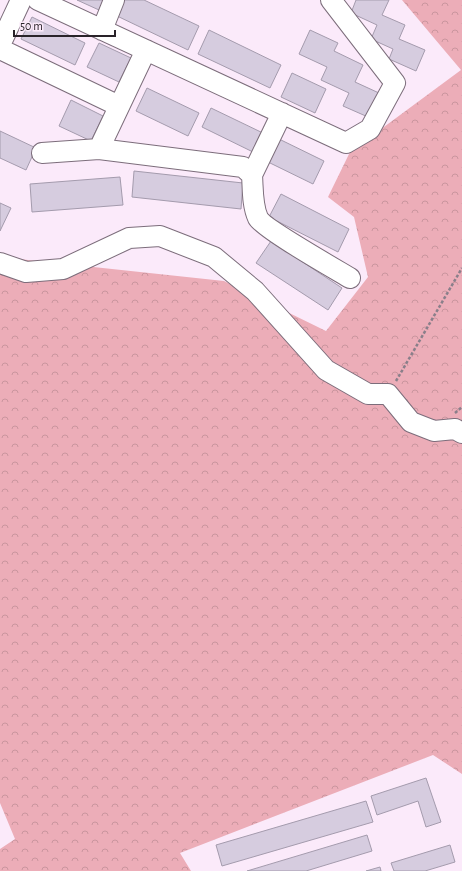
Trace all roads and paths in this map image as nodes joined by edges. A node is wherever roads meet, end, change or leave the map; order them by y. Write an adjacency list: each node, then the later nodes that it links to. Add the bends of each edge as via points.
1 (38, 0): 5 (street)
2 (114, 0): 5 (street)
3 (331, 0): 10 (street, via 395,83 370,129 346,143)
4 (12, 7): 6 (street)
5 (102, 30): 8 (street)
6 (0, 45)
7 (0, 49): 9 (street)
8 (146, 50): 9 (street); 10 (street)
9 (119, 106): 11 (street)
10 (282, 113): 13 (street)
11 (99, 149): 12 (street); 13 (street, via 243,167)
12 (42, 153)
13 (252, 175): 16 (street, via 258,220)
14 (0, 263): 17 (street, via 26,272 63,269 129,238 160,236 214,257 255,291 326,370 368,394)
15 (462, 268): 17 (path)
16 (350, 278)
17 (388, 394): 18 (street, via 411,422 434,430 455,429)
18 (462, 433)

